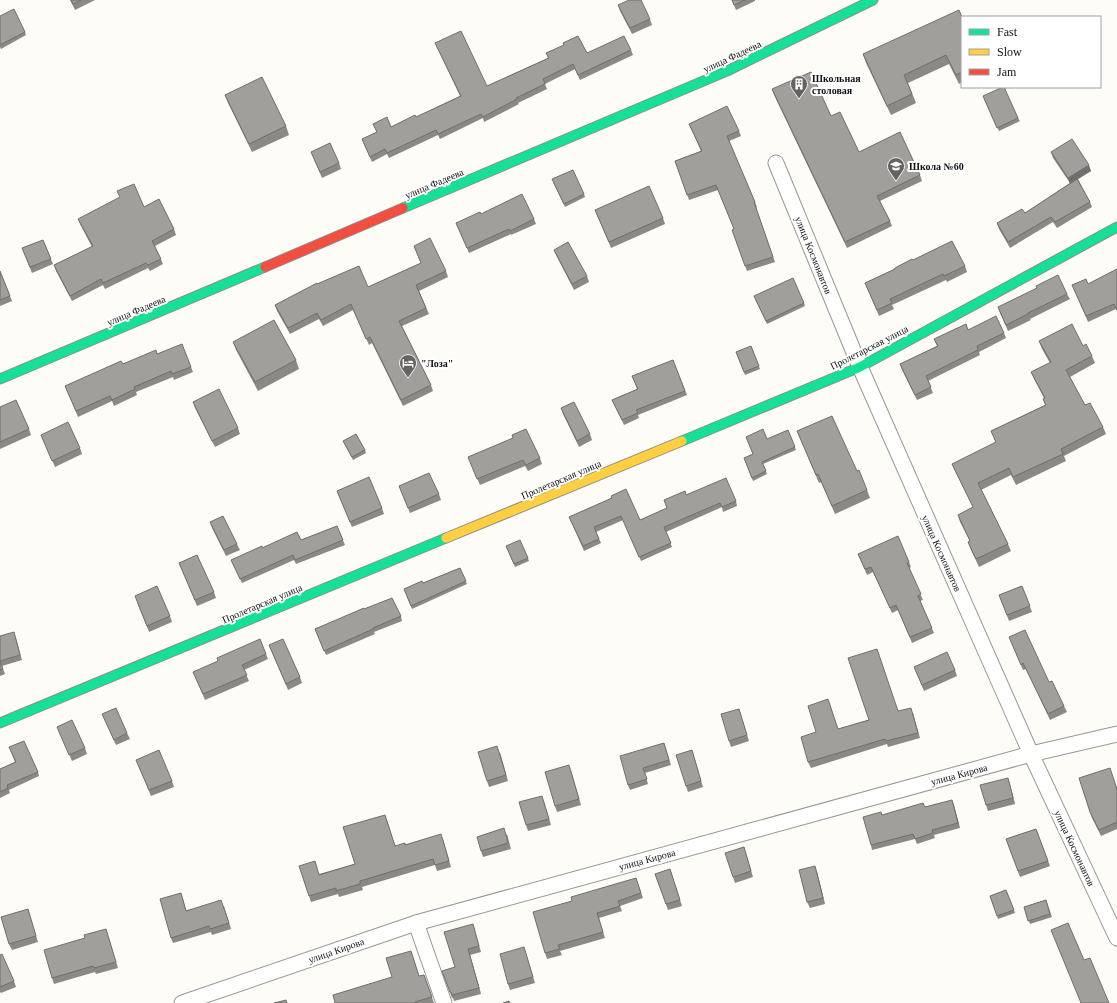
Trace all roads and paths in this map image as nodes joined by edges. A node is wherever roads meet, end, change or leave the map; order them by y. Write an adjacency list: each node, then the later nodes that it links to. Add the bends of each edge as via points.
1 (873, 0): 5 (street, улица Фадеева, via 727,71)
2 (776, 163): 4 (street, улица Космонавтов)
3 (1117, 227): 4 (street, Пролетарская улица)
4 (860, 367): 6 (street, Пролетарская улица); 8 (street, улица Космонавтов)
5 (0, 380)
6 (0, 723)
7 (1117, 734): 8 (street, улица Кирова)
8 (1031, 754): 9 (street, улица Кирова); 10 (street, улица Космонавтов)
9 (416, 923): 11 (street, улица Кирова); 12 (street)
10 (1117, 938)
11 (182, 1003)
12 (444, 1003)

